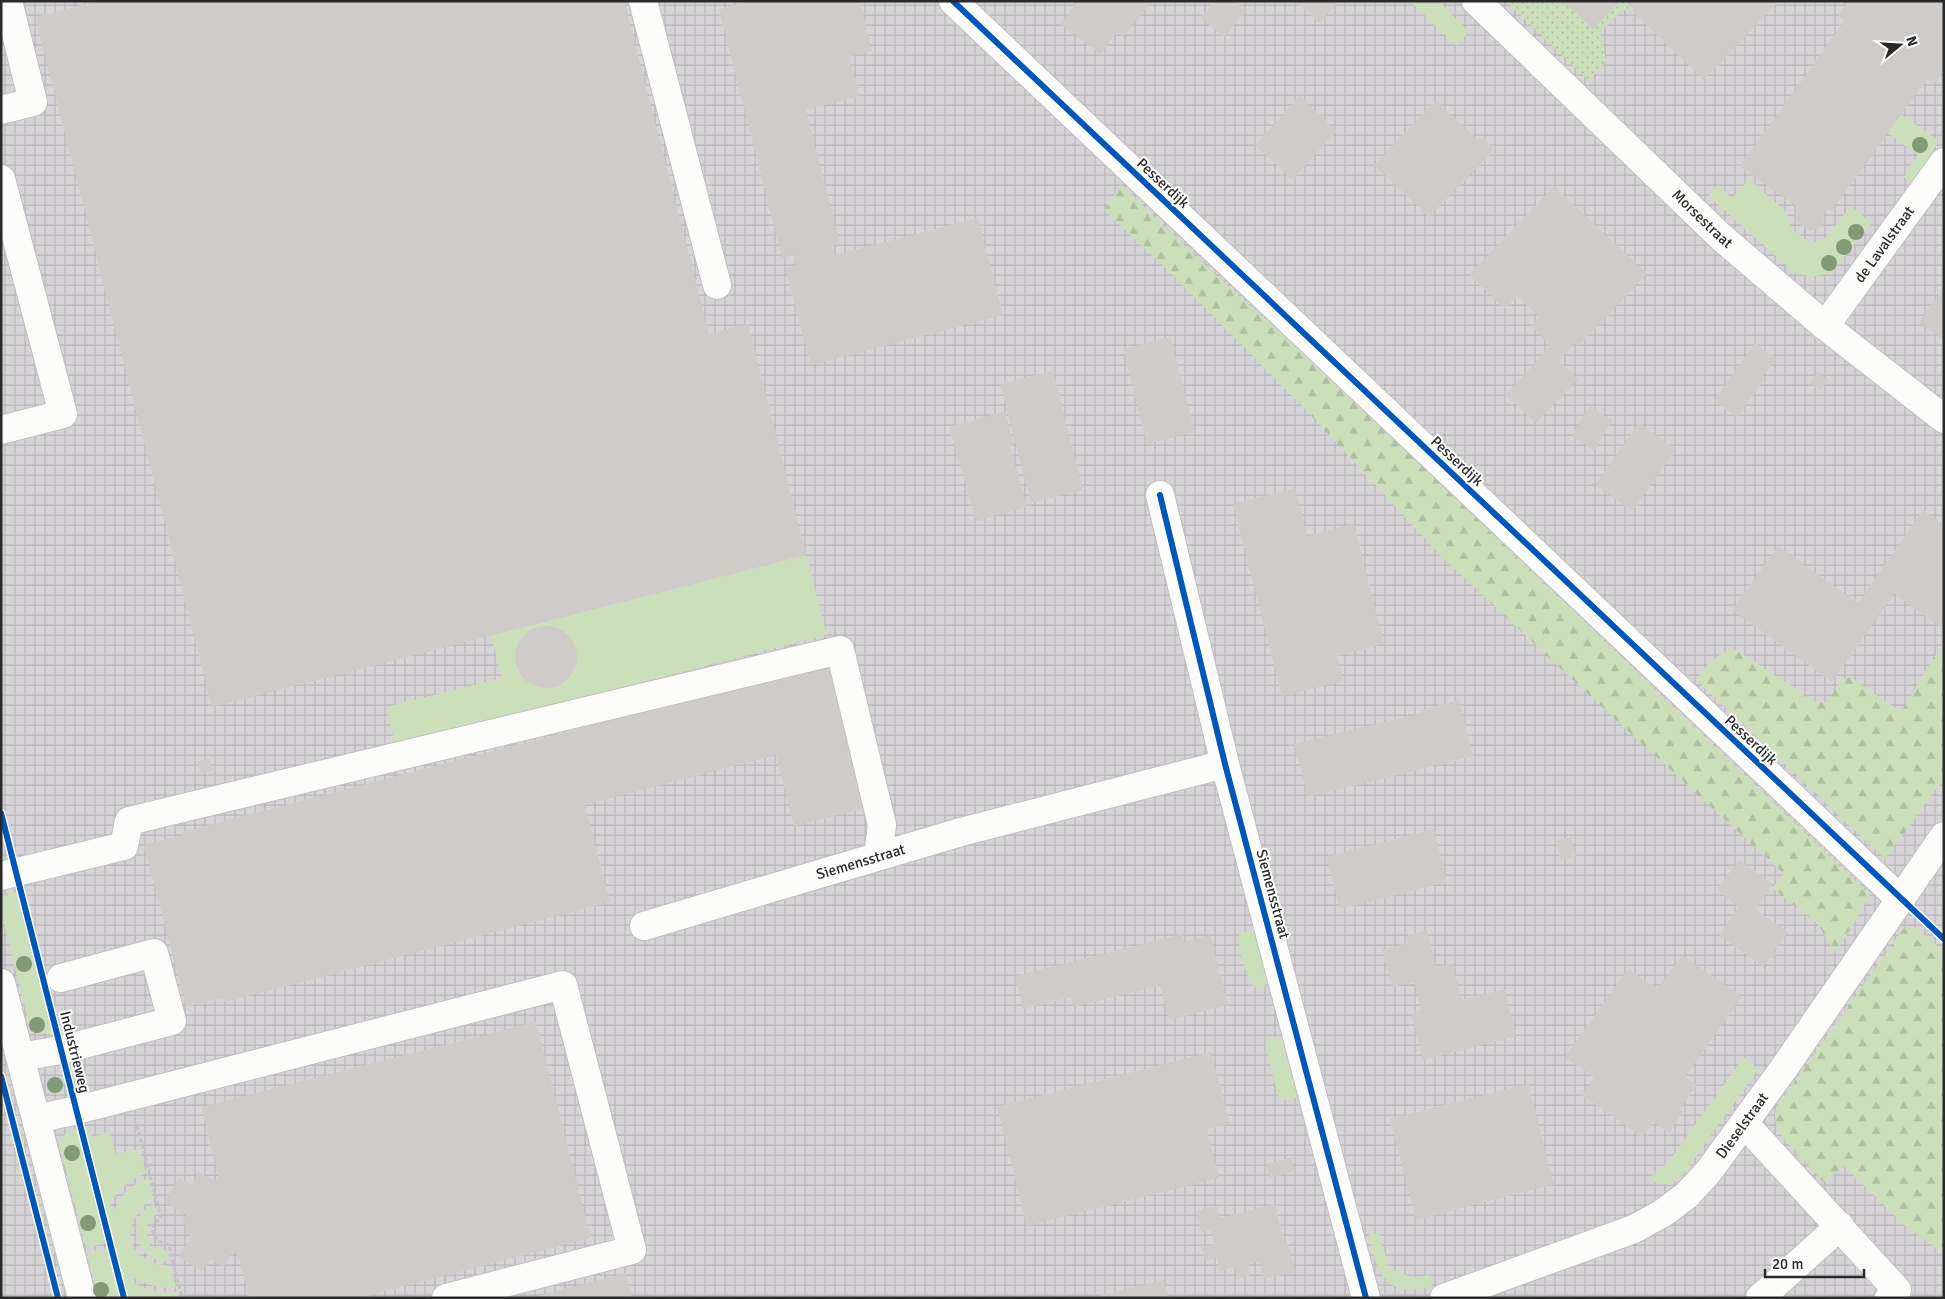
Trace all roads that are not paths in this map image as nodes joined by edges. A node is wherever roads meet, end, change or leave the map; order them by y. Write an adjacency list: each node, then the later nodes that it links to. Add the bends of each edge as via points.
1 (8, 1): 5 (street, via 33,102)
2 (643, 1): 8 (street)
3 (953, 1): 17 (street, Pesserdijk)
4 (1476, 1): 9 (street, Morsestraat, via 1722,237)
5 (1, 110)
6 (1944, 162): 9 (street, de Lavalstraat)
7 (1, 179): 11 (street, via 63,414)
8 (717, 285)
9 (1825, 326): 10 (street, Morsestraat)
10 (1944, 419)
11 (1, 430)
12 (1160, 495): 13 (street, Siemensstraat)
13 (1225, 764): 15 (street, Siemensstraat); 27 (street, Siemensstraat)
14 (1943, 839): 17 (street, Dieselstraat)
15 (878, 856): 16 (street, via 882,825 840,650 129,821 124,846); 18 (street, Siemensstraat)
16 (1, 876)
17 (1901, 900): 23 (street, Dieselstraat)
18 (644, 926)
19 (61, 978): 21 (street, via 154,953 172,1021 61,1050)
20 (1, 983): 21 (street)
21 (20, 1056): 22 (street)
22 (36, 1119): 25 (street); 26 (street, via 563,984 632,1250)
23 (1744, 1123): 24 (street); 28 (street, Dieselstraat, via 1709,1171 1686,1195 1634,1230)
24 (1840, 1226): 29 (street); 30 (street, via 1897,1290)
25 (82, 1298)
26 (446, 1298)
27 (1366, 1298)
28 (1444, 1298)
29 (1760, 1298)
30 (1889, 1298)

